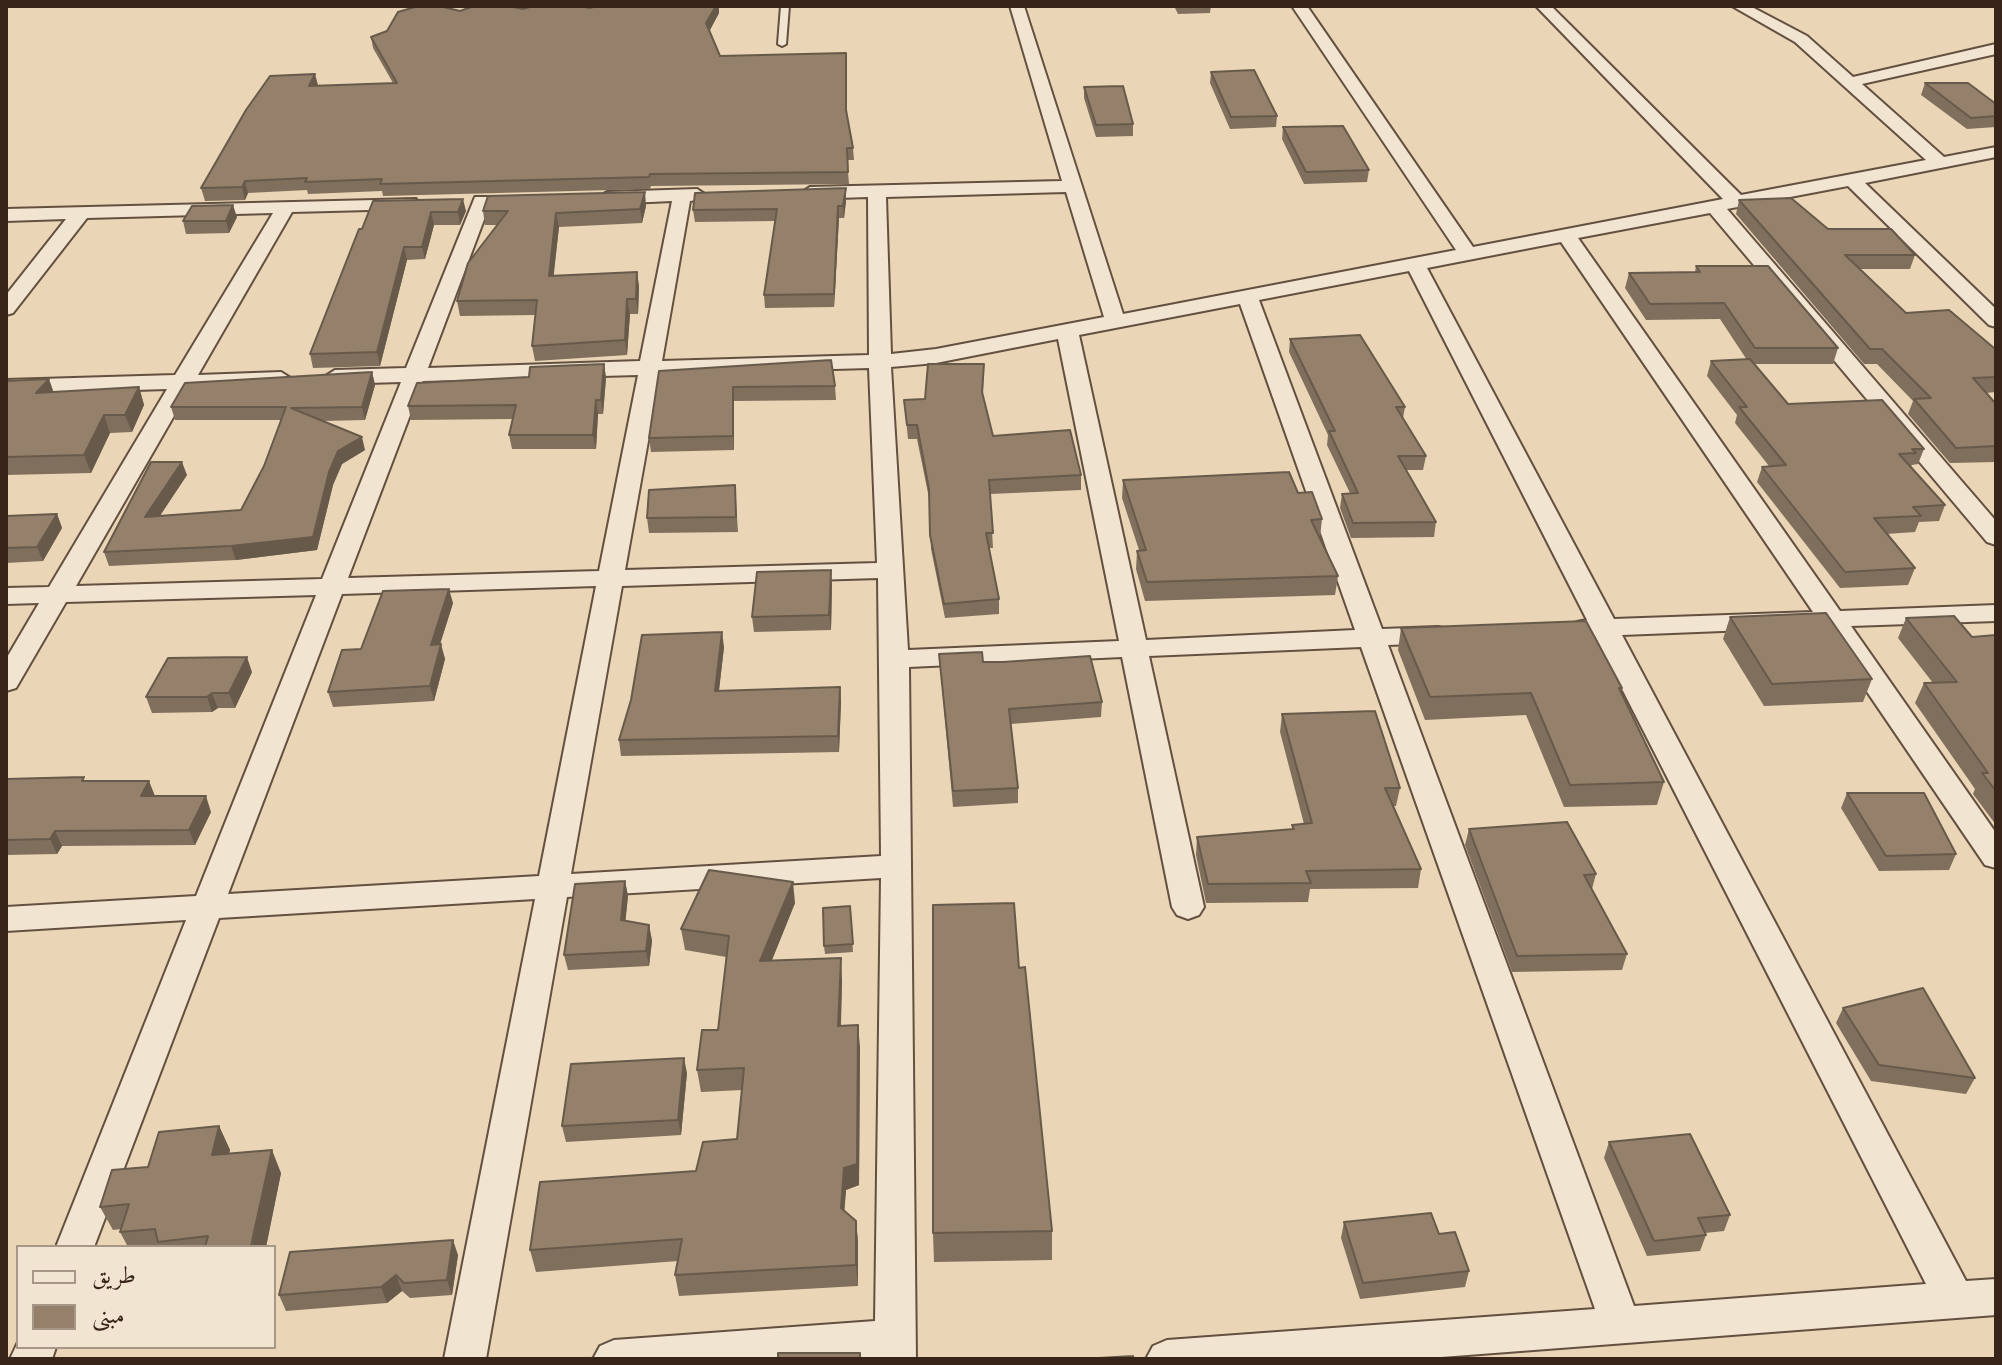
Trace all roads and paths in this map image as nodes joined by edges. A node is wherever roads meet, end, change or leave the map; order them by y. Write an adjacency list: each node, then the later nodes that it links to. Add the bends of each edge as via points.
1 (785, 6): 6 (lane)
2 (1017, 6): 12 (street)
3 (1299, 6): 26 (street)
4 (1543, 6): 20 (street)
5 (1739, 6): 8 (street, via 1787,29)
6 (782, 44)
7 (1996, 49): 8 (street)
8 (1851, 82): 10 (street)
9 (1990, 159): 10 (street)
10 (1940, 163): 11 (street)
11 (1853, 181): 20 (street); 31 (street)
12 (1071, 186): 13 (street); 30 (street)
13 (877, 191): 14 (street); 33 (street)
14 (787, 193)
15 (712, 195): 16 (street)
16 (682, 196): 17 (street); 34 (street)
17 (589, 198)
18 (482, 201): 35 (street)
19 (421, 202): 21 (street)
20 (1737, 202): 22 (street)
21 (286, 206): 23 (street); 36 (street)
22 (1715, 207): 25 (street); 38 (street)
23 (81, 213): 24 (street); 29 (street)
24 (6, 215)
25 (1566, 235): 26 (street); 45 (street)
26 (1468, 253): 27 (street)
27 (1415, 264): 28 (street); 46 (street)
28 (1247, 295): 30 (street); 49 (street)
29 (6, 309)
30 (1115, 320): 32 (street)
31 (1996, 321)
32 (1067, 329): 33 (street, via 936,356); 50 (street)
33 (880, 361): 34 (street); 39 (street)
34 (649, 368): 35 (street); 40 (street)
35 (414, 375): 36 (street); 41 (street)
36 (182, 381): 37 (street); 42 (street)
37 (6, 387)
38 (1996, 537)
39 (890, 570): 40 (street); 51 (street)
40 (610, 578): 41 (street); 55 (street)
41 (332, 587): 42 (street); 56 (street)
42 (59, 594): 43 (street); 52 (street)
43 (6, 596)
44 (1996, 613): 45 (street)
45 (1831, 619): 46 (street); 53 (street)
46 (1605, 627): 47 (street); 61 (street)
47 (1558, 630)
48 (1466, 634): 49 (street)
49 (1373, 638): 50 (street); 62 (street)
50 (1135, 648): 51 (street); 57 (street)
51 (895, 659): 54 (street)
52 (6, 682)
53 (1996, 857)
54 (897, 866): 55 (street); 63 (street)
55 (553, 885): 56 (street); 64 (street)
56 (207, 906): 58 (street); 59 (street)
57 (1188, 907)
58 (6, 919)
59 (76, 1245)
60 (1996, 1297): 61 (street)
61 (1955, 1300): 62 (street)
62 (1621, 1325): 66 (street)
63 (895, 1349): 65 (street)
64 (465, 1359)
65 (614, 1359)
66 (1167, 1359)

